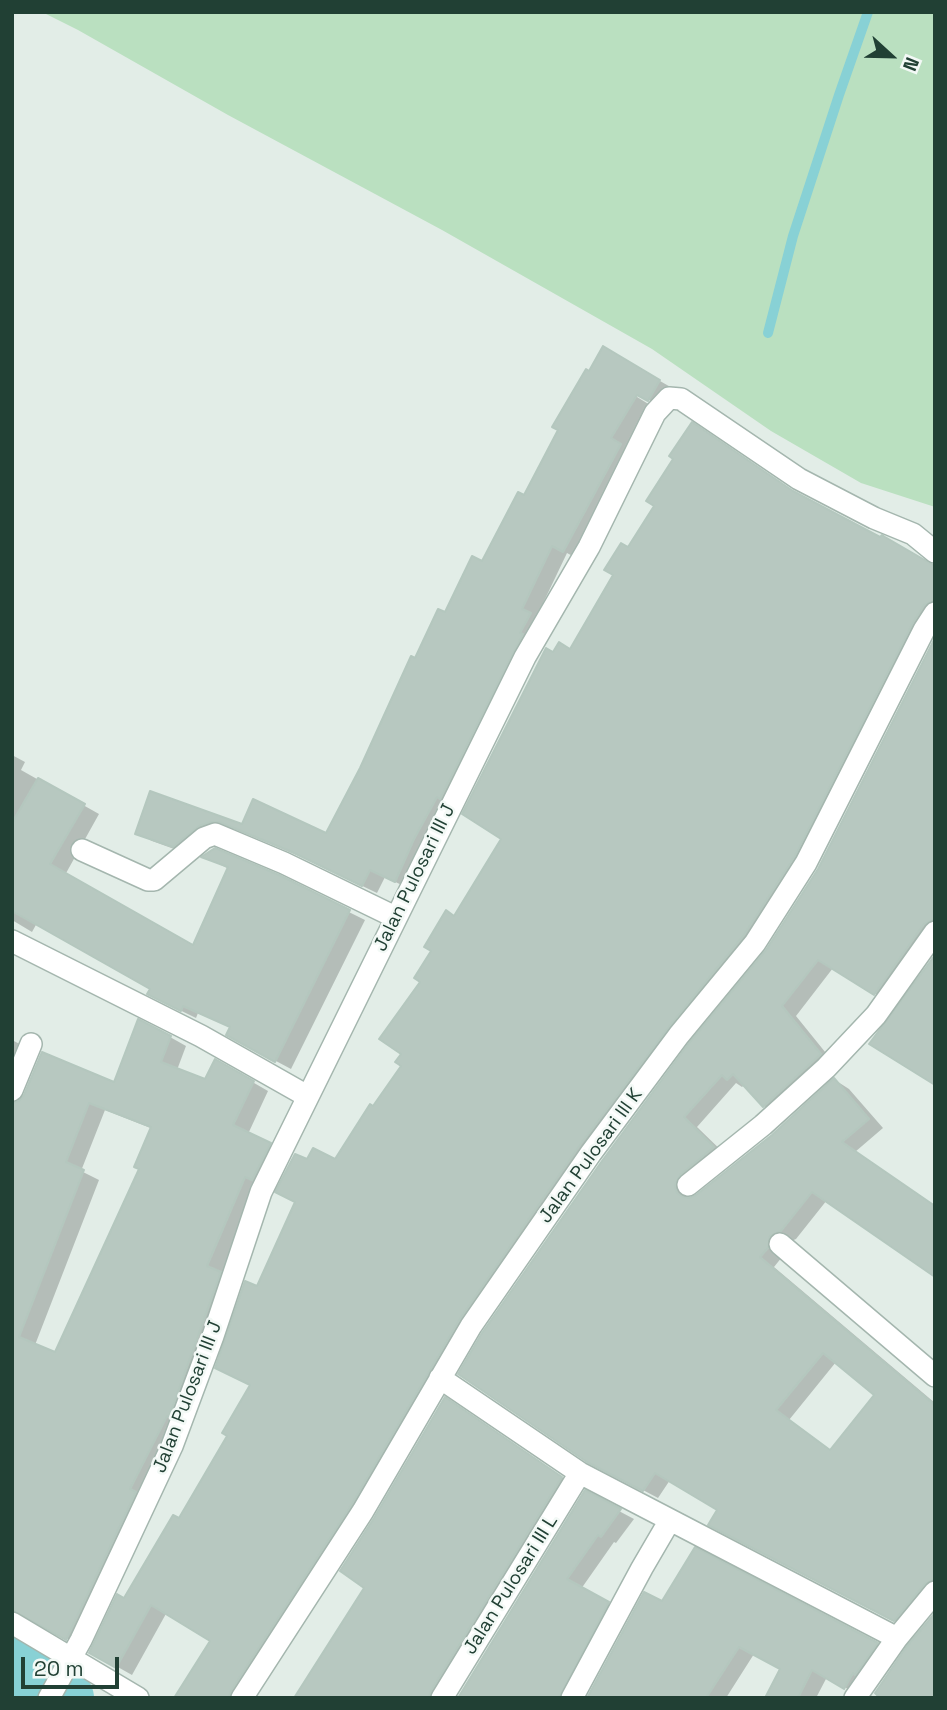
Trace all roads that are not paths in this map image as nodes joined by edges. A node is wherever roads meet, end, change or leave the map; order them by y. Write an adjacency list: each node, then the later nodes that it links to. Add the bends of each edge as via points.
1 (935, 552): 4 (street, Jalan Pulosari III J, via 913,534 799,479 681,399 669,397 655,413 589,547 525,657)
2 (935, 613): 13 (street, Jalan Pulosari III K, via 806,863 755,943 678,1035 591,1153)
3 (82, 850): 4 (street, via 154,880 215,834)
4 (395, 917): 9 (street, Jalan Pulosari III J)
5 (935, 932): 10 (street, via 876,1015 826,1068)
6 (12, 941): 9 (street, via 201,1036)
7 (31, 1044): 8 (street)
8 (12, 1090)
9 (307, 1096): 19 (street, Jalan Pulosari III J, via 261,1192 190,1403)
10 (688, 1185)
11 (780, 1244): 12 (street)
12 (935, 1376)
13 (440, 1378): 14 (street); 22 (street, Jalan Pulosari III K, via 363,1510)
14 (580, 1472): 15 (street); 23 (street, Jalan Pulosari III L)
15 (670, 1520): 18 (street); 24 (street)
16 (935, 1592): 18 (street)
17 (12, 1623): 19 (street)
18 (897, 1638): 25 (street)
19 (68, 1664): 20 (street, Jalan Pulosari III J); 21 (street)
20 (49, 1698)
21 (138, 1698)
22 (242, 1698)
23 (442, 1698)
24 (572, 1698)
25 (855, 1698)

